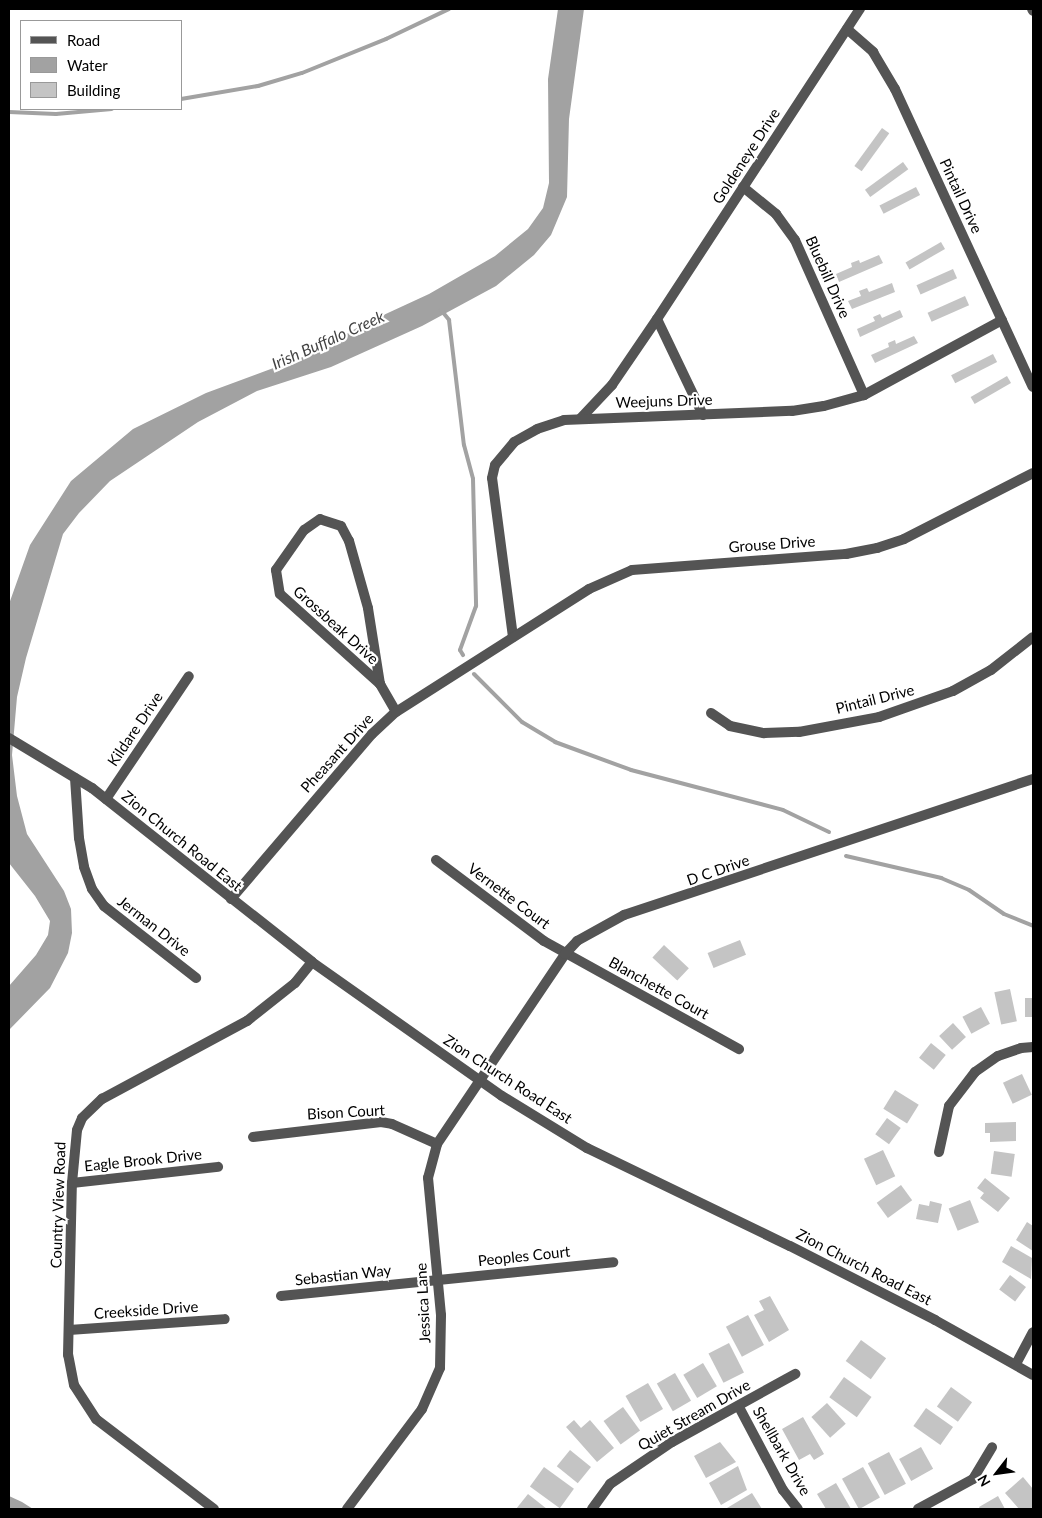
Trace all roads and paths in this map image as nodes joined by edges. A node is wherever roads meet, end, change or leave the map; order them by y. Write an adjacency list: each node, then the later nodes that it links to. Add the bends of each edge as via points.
1 (860, 9): 2 (street, Goldeneye Drive)
2 (846, 29): 3 (street, Goldeneye Drive); 5 (street, Pintail Drive, via 873,52 883,66)
3 (743, 187): 4 (street, Goldeneye Drive); 7 (street, Bluebill Drive, via 776,214 795,240)
4 (657, 319): 8 (street); 9 (street, Goldeneye Drive, via 612,385)
5 (1002, 320): 6 (street, Pintail Drive); 7 (street, Weejuns Drive)
6 (1033, 387)
7 (864, 395): 8 (street, Weejuns Drive, via 792,411)
8 (704, 415): 9 (street, Weejuns Drive)
9 (580, 418): 11 (street, Weejuns Drive, via 537,430 514,442 495,465 492,478 494,499)
10 (1033, 473): 11 (street, Grouse Drive, via 904,538 877,548 846,554 622,572)
11 (513, 637): 15 (street, Pheasant Drive)
12 (1033, 637): 16 (street, Pintail Drive, via 991,670 953,691 878,717 799,732 764,733 730,726)
13 (189, 676): 20 (street, Kildare Drive)
14 (380, 684): 14 (street, Grossbeak Drive, via 280,594 276,570 304,530 320,519 341,526 349,541 368,608); 15 (street, Grossbeak Drive)
15 (396, 712): 22 (street, Pheasant Drive, via 372,734)
16 (711, 713)
17 (9, 738): 18 (street, Zion Church Road East)
18 (75, 778): 20 (street, Zion Church Road East); 25 (street, Jerman Drive, via 79,838 92,889 104,906)
19 (1033, 779): 23 (street, D C Drive, via 624,915 577,941)
20 (106, 799): 22 (street, Zion Church Road East)
21 (436, 860): 23 (street, Vernette Court, via 519,924)
22 (231, 899): 24 (street, Zion Church Road East)
23 (565, 954): 27 (street, Blanchette Court); 28 (street, D C Drive)
24 (312, 962): 28 (street, Zion Church Road East); 33 (street, Country View Road, via 284,993 247,1021 102,1099 82,1118 77,1130)
25 (196, 978)
26 (1033, 1047): 31 (street, via 998,1056 975,1072 949,1106)
27 (739, 1049)
28 (478, 1080): 30 (street, Jessica Lane); 40 (street, Zion Church Road East, via 587,1148 790,1246)
29 (253, 1137): 30 (street, Bison Court, via 381,1122)
30 (437, 1144): 35 (street, Jessica Lane, via 428,1178)
31 (940, 1152)
32 (218, 1167): 33 (street, Eagle Brook Drive)
33 (72, 1183): 38 (street, Country View Road)
34 (613, 1262): 35 (street, Peoples Court)
35 (437, 1280): 36 (street, Sebastian Way); 46 (street, Jessica Lane, via 440,1368 435,1384 422,1409)
36 (281, 1296)
37 (225, 1319): 38 (street, Creekside Drive)
38 (69, 1330): 45 (street, Country View Road, via 68,1356 74,1384 96,1419)
39 (1033, 1332): 40 (street)
40 (1016, 1364): 42 (street, Zion Church Road East)
41 (795, 1374): 43 (street, Quiet Stream Drive)
42 (1033, 1376)
43 (740, 1407): 47 (street, Quiet Stream Drive, via 672,1442 610,1484); 48 (street, Shellbark Drive, via 783,1490)
44 (992, 1447): 49 (street, via 973,1480)
45 (214, 1509)
46 (347, 1509)
47 (592, 1509)
48 (798, 1509)
49 (918, 1509)

